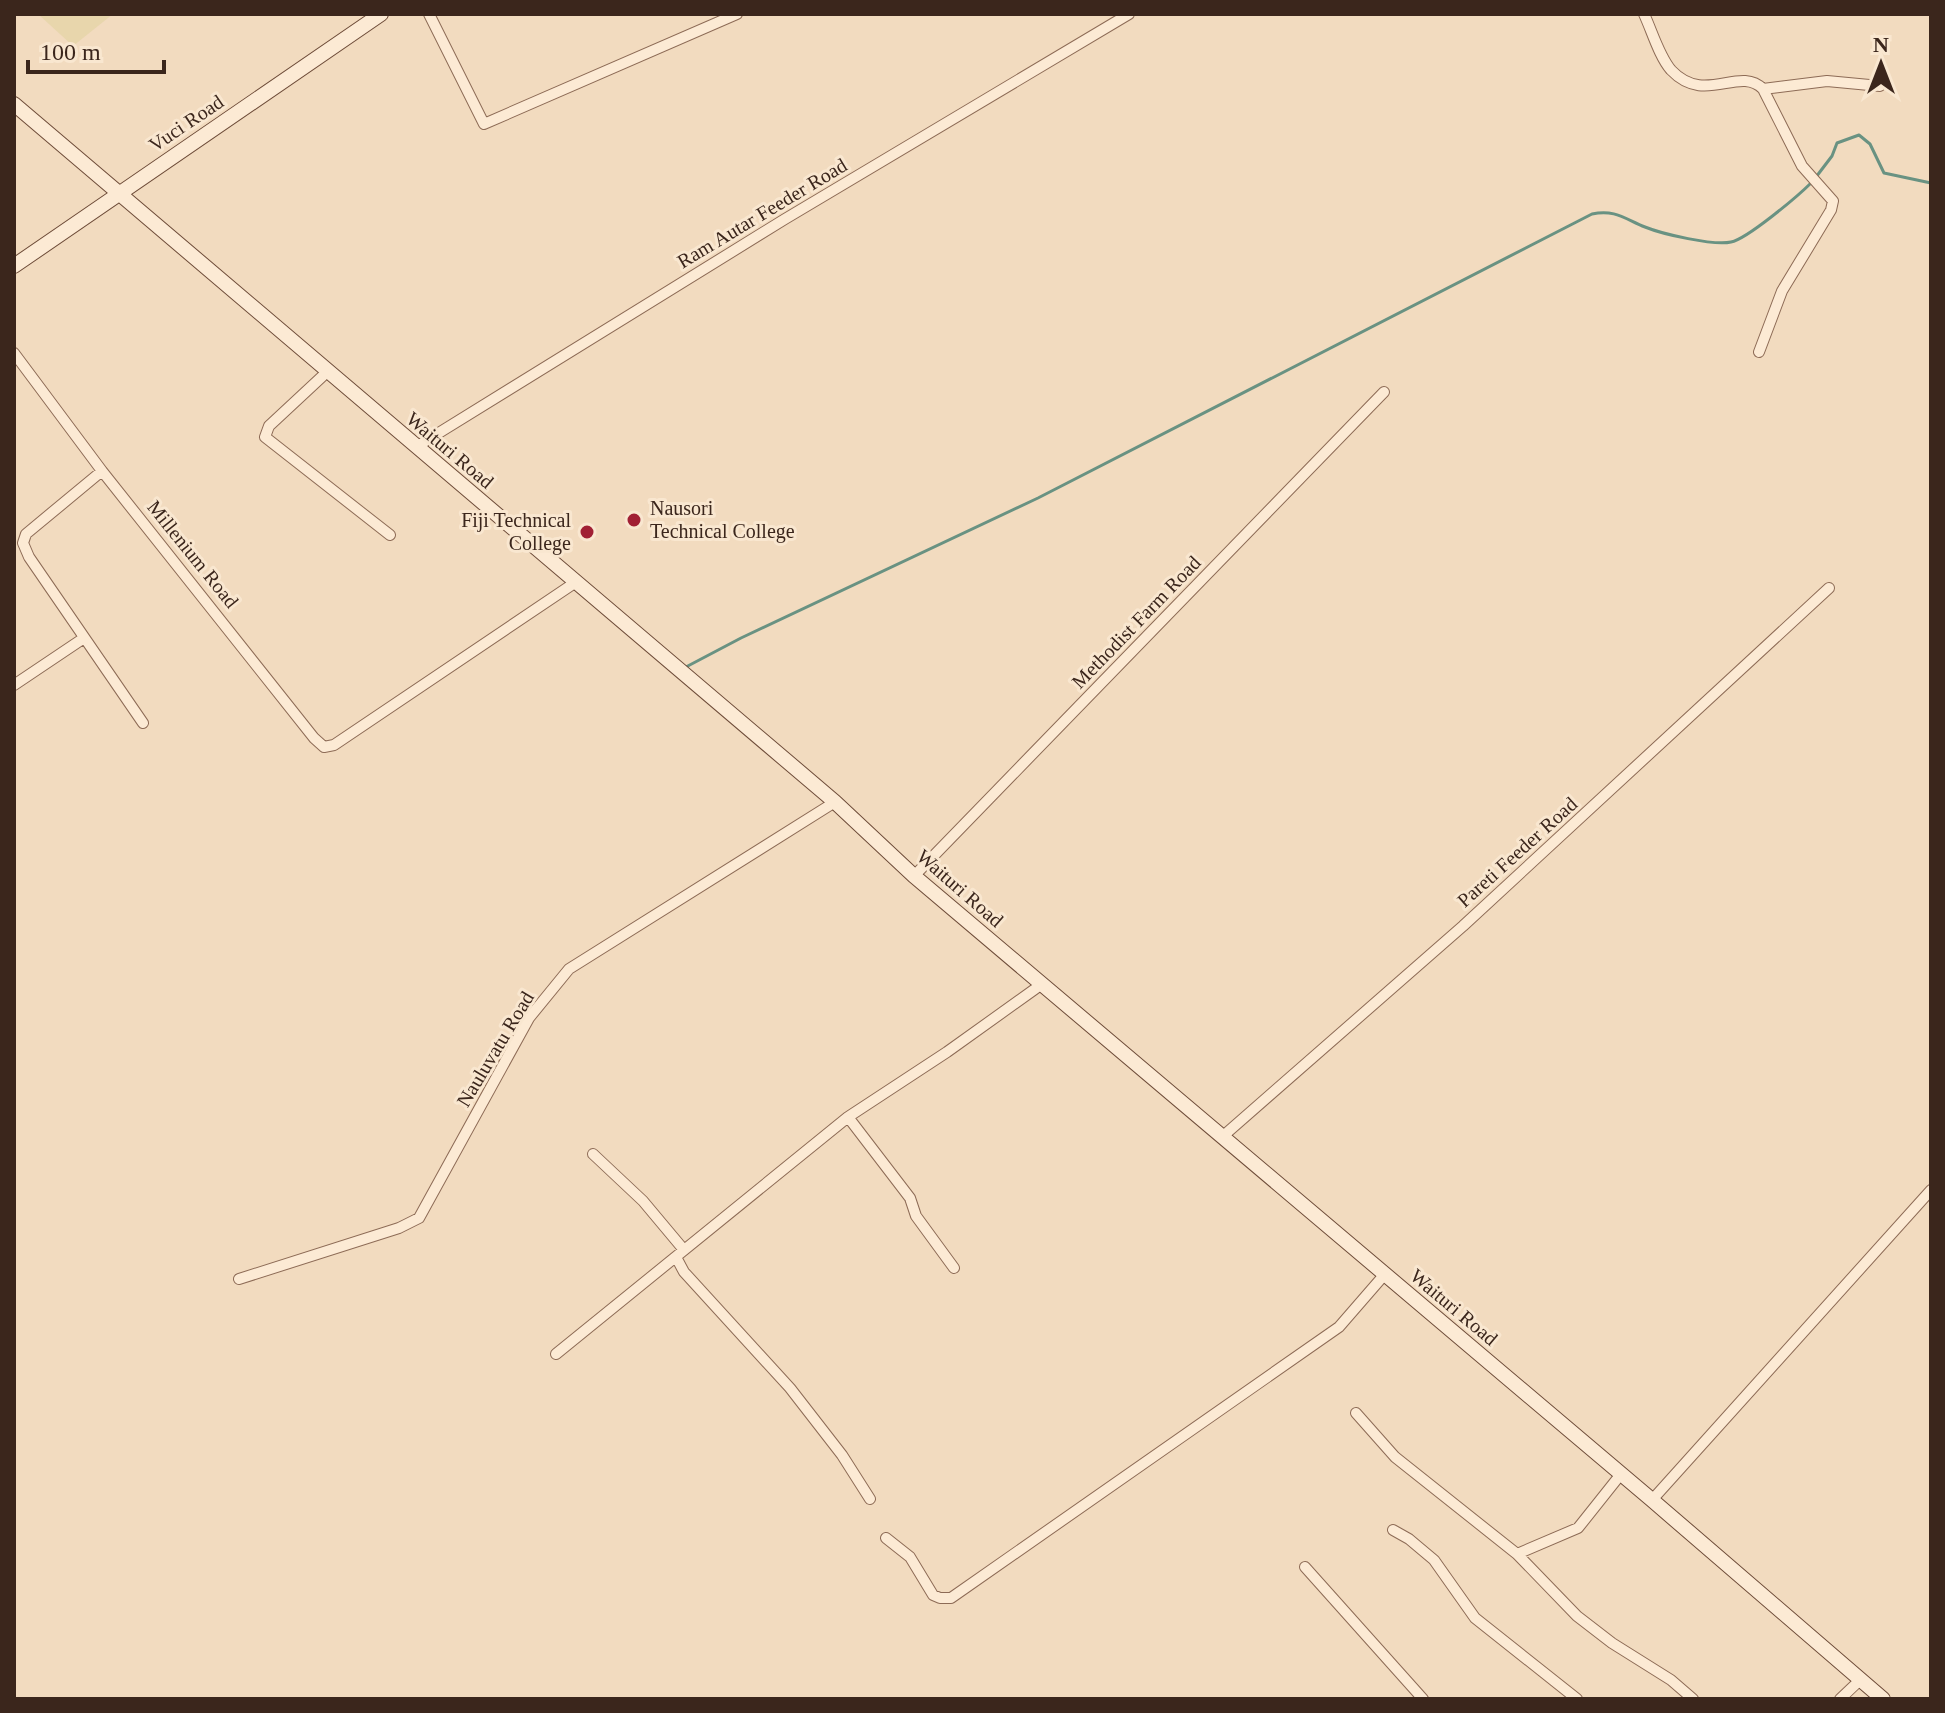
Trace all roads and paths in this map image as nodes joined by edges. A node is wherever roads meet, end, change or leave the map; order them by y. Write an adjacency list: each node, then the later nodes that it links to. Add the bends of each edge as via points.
1 (381, 14): 9 (main road, Vuci Road)
2 (429, 14): 3 (street, via 484,124)
3 (737, 14)
4 (1129, 14): 15 (street, Ram Autar Feeder Road)
5 (1644, 14): 7 (street, via 1670,68 1689,83 1708,87 1745,81)
6 (1880, 86): 7 (street, via 1827,81)
7 (1763, 89): 11 (street, via 1785,137 1833,205 1782,291)
8 (14, 104): 9 (main road, Waituri Road)
9 (119, 194): 10 (main road, Vuci Road); 13 (main road, Waituri Road)
10 (14, 266)
11 (1759, 352)
12 (14, 353): 16 (street, Millenium Road)
13 (327, 372): 15 (main road, Waituri Road); 17 (street, via 269,426 265,437)
14 (1384, 392): 24 (street, Methodist Farm Road)
15 (416, 447): 18 (main road, Waituri Road)
16 (102, 471): 18 (street, Millenium Road, via 324,747); 20 (street, via 23,539 29,557)
17 (390, 535)
18 (576, 582): 23 (main road, Waituri Road)
19 (1829, 588): 27 (street, Pareti Feeder Road, via 1463,926)
20 (84, 638): 21 (street); 22 (street)
21 (14, 685)
22 (143, 723)
23 (835, 802): 24 (main road, Waituri Road); 33 (street, Nauluvatu Road, via 569,969 529,1018 419,1218)
24 (914, 876): 25 (main road, Waituri Road)
25 (1042, 984): 26 (street); 27 (main road, Waituri Road)
26 (848, 1117): 30 (street); 31 (street, via 910,1198 916,1216)
27 (1222, 1137): 32 (main road, Waituri Road)
28 (593, 1154): 30 (street, via 643,1201)
29 (1931, 1190): 38 (street)
30 (680, 1254): 34 (street); 37 (street, via 684,1272 790,1388)
31 (954, 1268)
32 (1385, 1274): 36 (main road, Waituri Road); 40 (street, via 1339,1327 951,1598 933,1595 910,1557)
33 (239, 1279)
34 (556, 1354)
35 (1356, 1413): 41 (street, via 1395,1457)
36 (1621, 1474): 38 (main road, Waituri Road); 41 (street, via 1578,1528)
37 (870, 1499)
38 (1652, 1500): 43 (main road, Waituri Road)
39 (1393, 1530): 45 (street, via 1434,1560 1475,1618)
40 (886, 1538)
41 (1517, 1554): 46 (street, via 1577,1616)
42 (1305, 1567): 44 (street)
43 (1860, 1680): 47 (street); 48 (main road, Waituri Road)
44 (1423, 1699)
45 (1577, 1699)
46 (1693, 1699)
47 (1840, 1699)
48 (1883, 1699)

